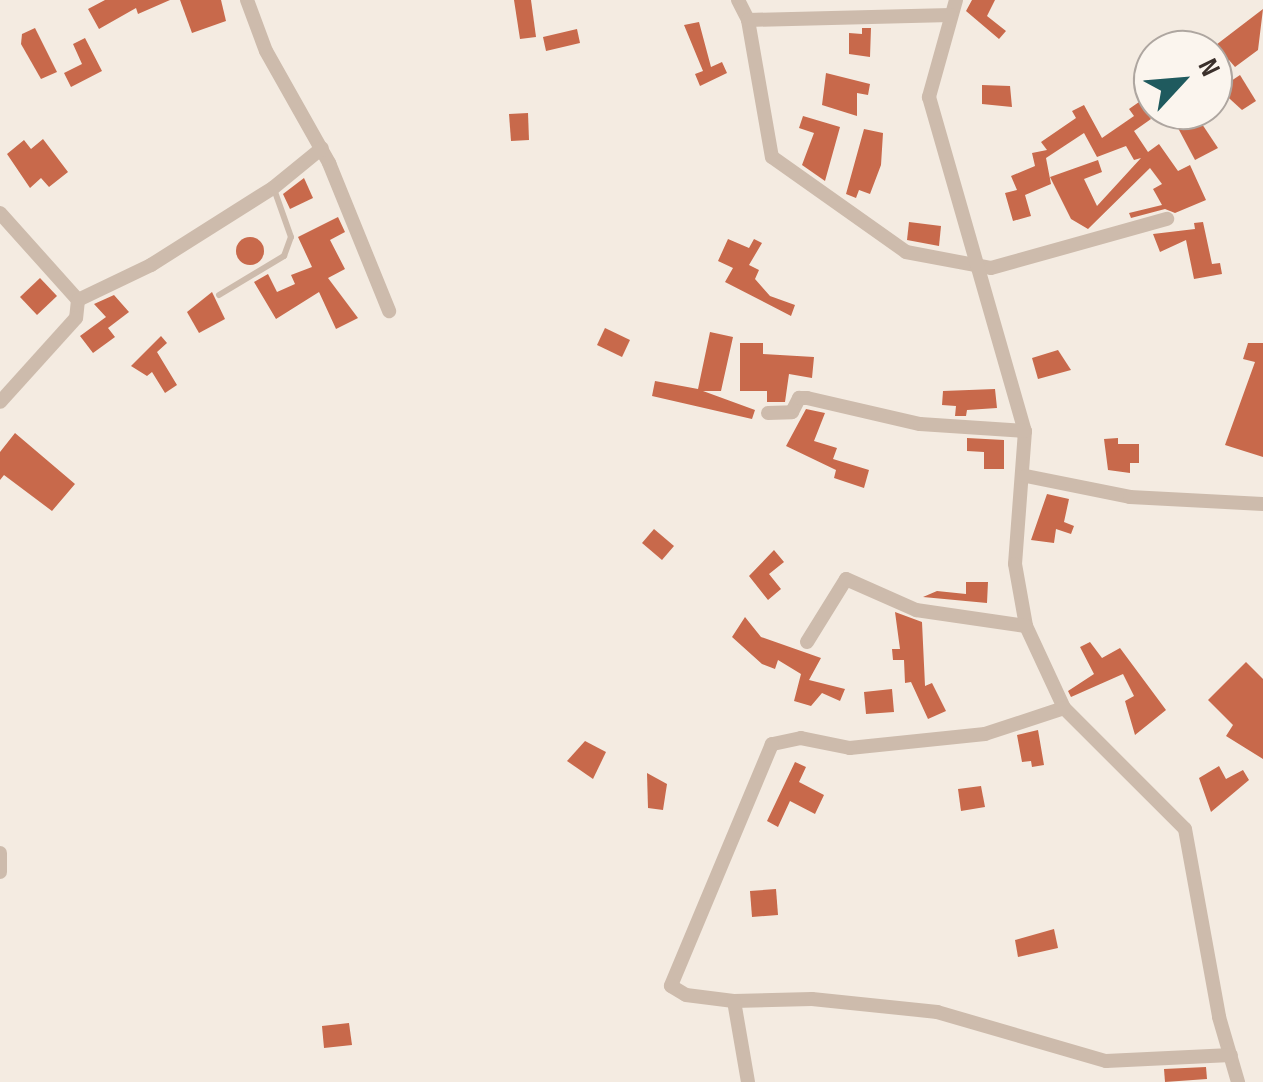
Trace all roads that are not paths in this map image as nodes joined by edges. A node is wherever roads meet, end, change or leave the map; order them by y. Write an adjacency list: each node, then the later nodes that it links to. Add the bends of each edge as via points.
1 (247, 0): 5 (street, via 266,51)
2 (738, 0): 4 (street)
3 (954, 8): 4 (street); 9 (street, via 929,97)
4 (748, 20): 9 (street, via 776,162 906,252)
5 (322, 148): 6 (street); 12 (street)
6 (274, 188): 10 (lane, via 291,238 284,256); 11 (street)
7 (0, 213): 11 (street)
8 (1168, 218): 9 (street, via 1020,262)
9 (978, 267): 15 (street)
10 (219, 295)
11 (78, 300): 13 (street, via 76,318)
12 (389, 311)
13 (0, 402)
14 (768, 413): 15 (street, via 792,412 807,398 920,424)
15 (1025, 431): 16 (street)
16 (1026, 476): 17 (street, via 1130,498); 18 (street, via 1015,564)
17 (1263, 504)
18 (1026, 626): 19 (street, via 916,610 846,579); 20 (street)
19 (807, 642)
20 (1064, 708): 23 (street, via 985,734 850,748 801,738 772,744 673,970 671,986 686,995); 24 (street, via 1185,829)
21 (0, 853): 22 (street)
22 (0, 872)
23 (734, 1001): 24 (street, via 812,999 937,1012 1106,1061); 25 (street)
24 (1232, 1056): 26 (street)
25 (748, 1082)
26 (1238, 1082)

